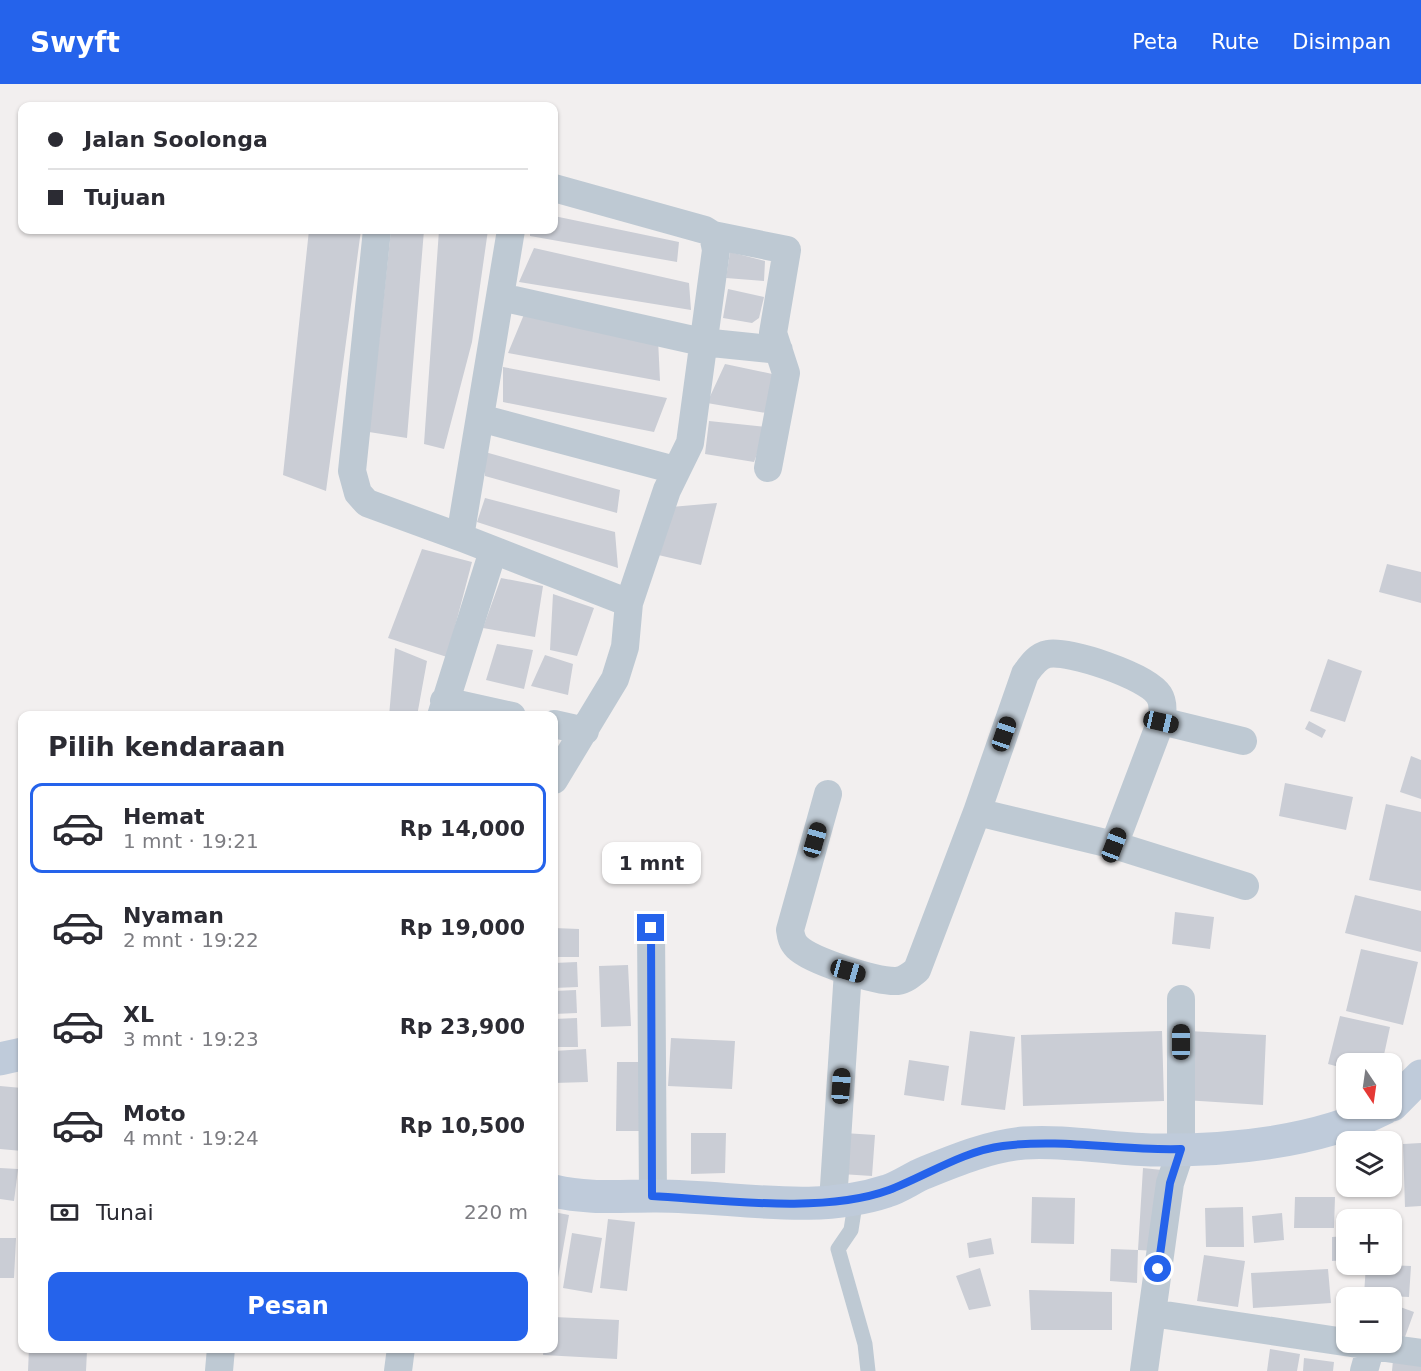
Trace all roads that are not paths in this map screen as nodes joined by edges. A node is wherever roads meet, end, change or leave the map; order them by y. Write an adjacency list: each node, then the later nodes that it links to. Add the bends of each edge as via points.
1 (558, 189): 4 (street)
2 (377, 234): 11 (street, via 352,471 355,483 367,503)
3 (510, 234): 5 (street)
4 (712, 235): 6 (street, via 716,250); 7 (street, via 787,250 773,333)
5 (501, 297): 6 (street); 8 (street)
6 (702, 342): 7 (street); 10 (street, via 690,443)
7 (779, 350): 9 (street, via 786,373)
8 (480, 418): 10 (street); 11 (street)
9 (768, 468)
10 (675, 470): 13 (street)
11 (460, 537): 12 (street)
12 (494, 551): 13 (street); 14 (street)
13 (629, 603): 18 (street, via 625,647 615,679)
14 (442, 708): 15 (street)
15 (468, 711)
16 (1161, 722): 19 (street); 22 (street, via 1160,696 1150,685 1066,653 1047,654 1025,674); 23 (street)
17 (558, 725): 18 (street)
18 (585, 731): 20 (street)
19 (1243, 741)
20 (558, 774)
21 (828, 795): 26 (street, via 790,930 798,949)
22 (977, 812): 23 (street); 26 (street, via 917,970 900,981 882,981)
23 (1114, 845): 24 (street)
24 (1245, 886)
25 (651, 928): 35 (street)
26 (848, 971): 36 (street)
27 (1181, 999): 33 (street)
28 (18, 1055): 29 (street)
29 (0, 1059)
30 (1421, 1076): 31 (street)
31 (1402, 1095)
32 (1362, 1119): 33 (street, via 1284,1140)
33 (1181, 1149): 36 (street, via 1070,1143 1000,1146 923,1173 888,1191); 37 (street, via 1170,1183)
34 (558, 1192): 35 (street, via 622,1198)
35 (652, 1196): 36 (street, via 762,1202)
36 (845, 1200): 44 (lane, via 850,1230 837,1249 865,1344)
37 (1152, 1313): 41 (street); 45 (street)
38 (221, 1353): 42 (street)
39 (401, 1353): 43 (street)
40 (1421, 1353): 41 (street)
41 (1367, 1359)
42 (219, 1371)
43 (399, 1371)
44 (868, 1371)
45 (1144, 1371)

